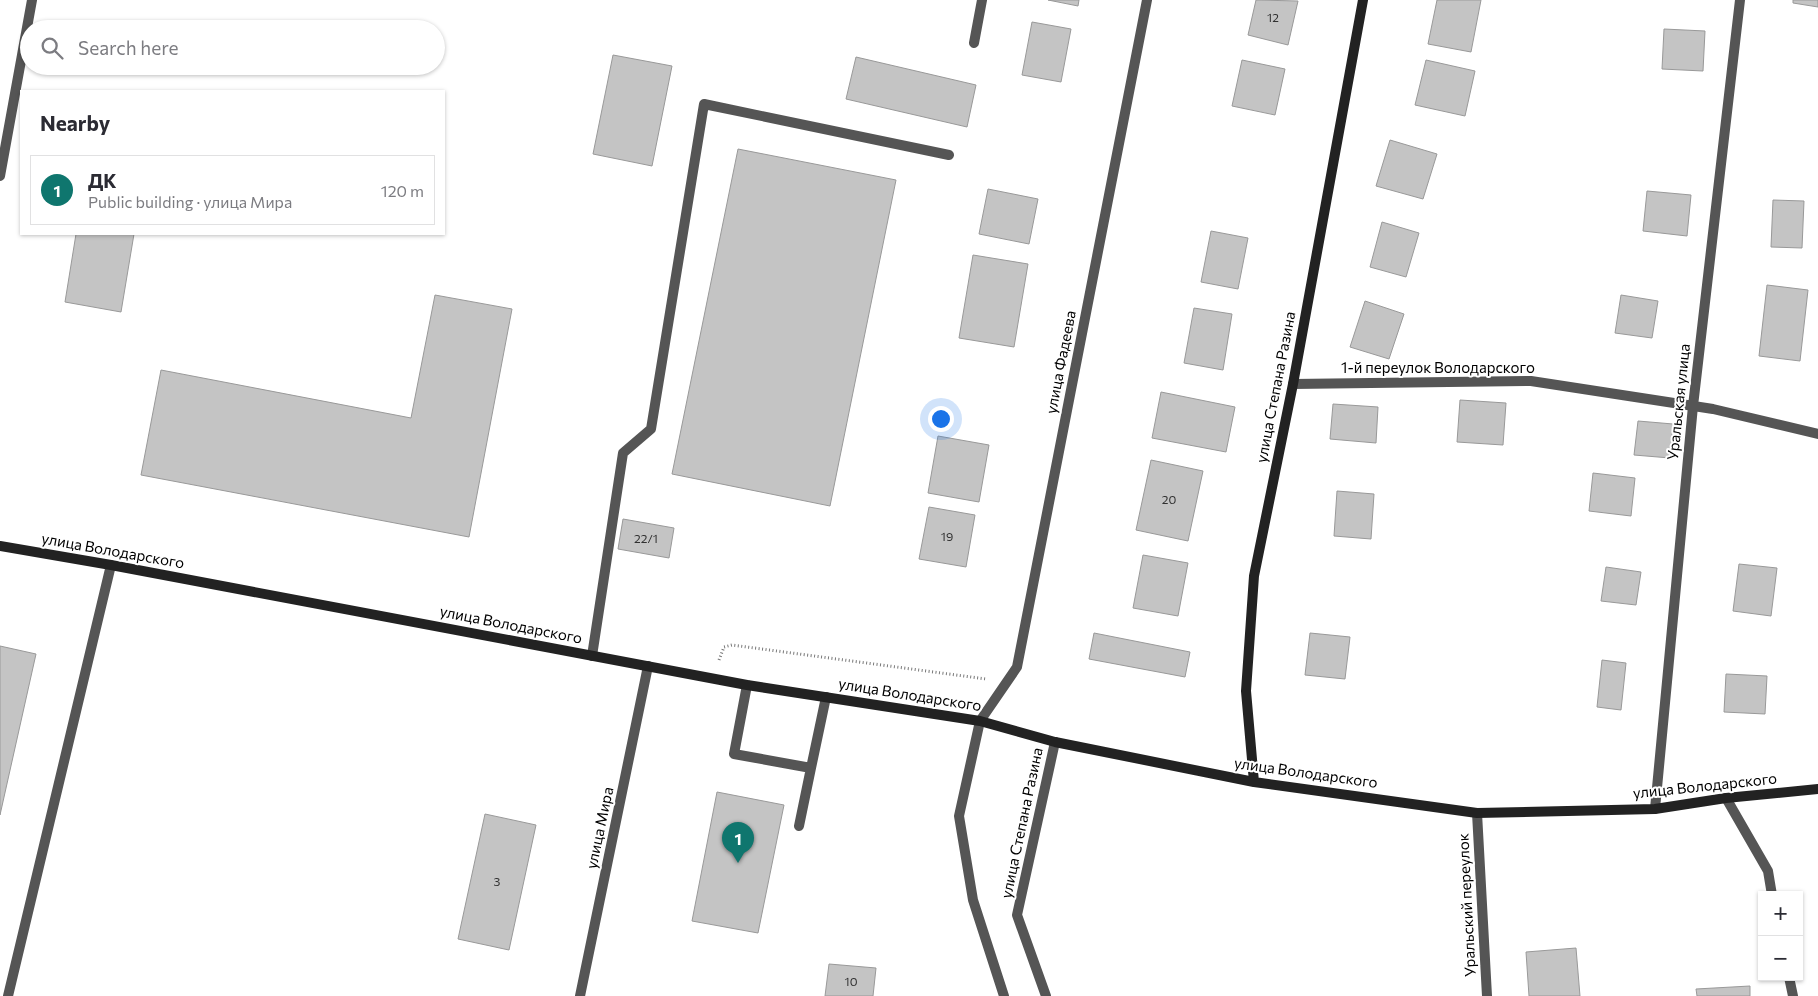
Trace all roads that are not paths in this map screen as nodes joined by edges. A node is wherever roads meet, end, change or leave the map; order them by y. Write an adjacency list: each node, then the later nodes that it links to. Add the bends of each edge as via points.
1 (32, 0): 6 (street)
2 (982, 0): 7 (street)
3 (1147, 0): 20 (street, улица Фадеева, via 1017,667)
4 (1363, 0): 11 (street, улица Степана Разина)
5 (1740, 0): 12 (street, Уральская улица)
6 (28, 20)
7 (974, 43)
8 (20, 66): 10 (street)
9 (949, 155): 16 (street, via 704,104 651,429 623,453)
10 (0, 176)
11 (1293, 384): 12 (street, 1-й переулок Володарского, via 1531,381); 23 (street, улица Степана Разина, via 1254,576 1246,691)
12 (1693, 406): 13 (street, 1-й переулок Володарского); 26 (street, Уральская улица)
13 (1818, 434)
14 (0, 546): 15 (street, улица Володарского)
15 (111, 565): 16 (street, улица Володарского); 31 (street)
16 (592, 656): 17 (street, улица Володарского)
17 (648, 666): 18 (street, улица Володарского); 32 (street, улица Мира)
18 (747, 685): 19 (street, улица Володарского); 22 (street, via 734,754)
19 (826, 697): 20 (street, улица Володарского); 22 (street)
20 (980, 721): 21 (street, улица Володарского); 33 (street, via 959,816 972,900)
21 (1055, 742): 23 (street, улица Володарского); 34 (street, улица Степана Разина, via 1017,915)
22 (811, 768): 28 (street)
23 (1254, 782): 27 (street, улица Володарского)
24 (1818, 789): 25 (street, улица Володарского)
25 (1726, 798): 26 (street, улица Володарского); 29 (street, via 1768,871)
26 (1655, 809): 27 (street, улица Володарского)
27 (1476, 813): 35 (street, Уральский переулок)
28 (799, 826)
29 (1771, 891)
30 (1790, 981): 36 (street)
31 (8, 996)
32 (580, 996)
33 (1004, 996)
34 (1046, 996)
35 (1487, 996)
36 (1793, 996)

